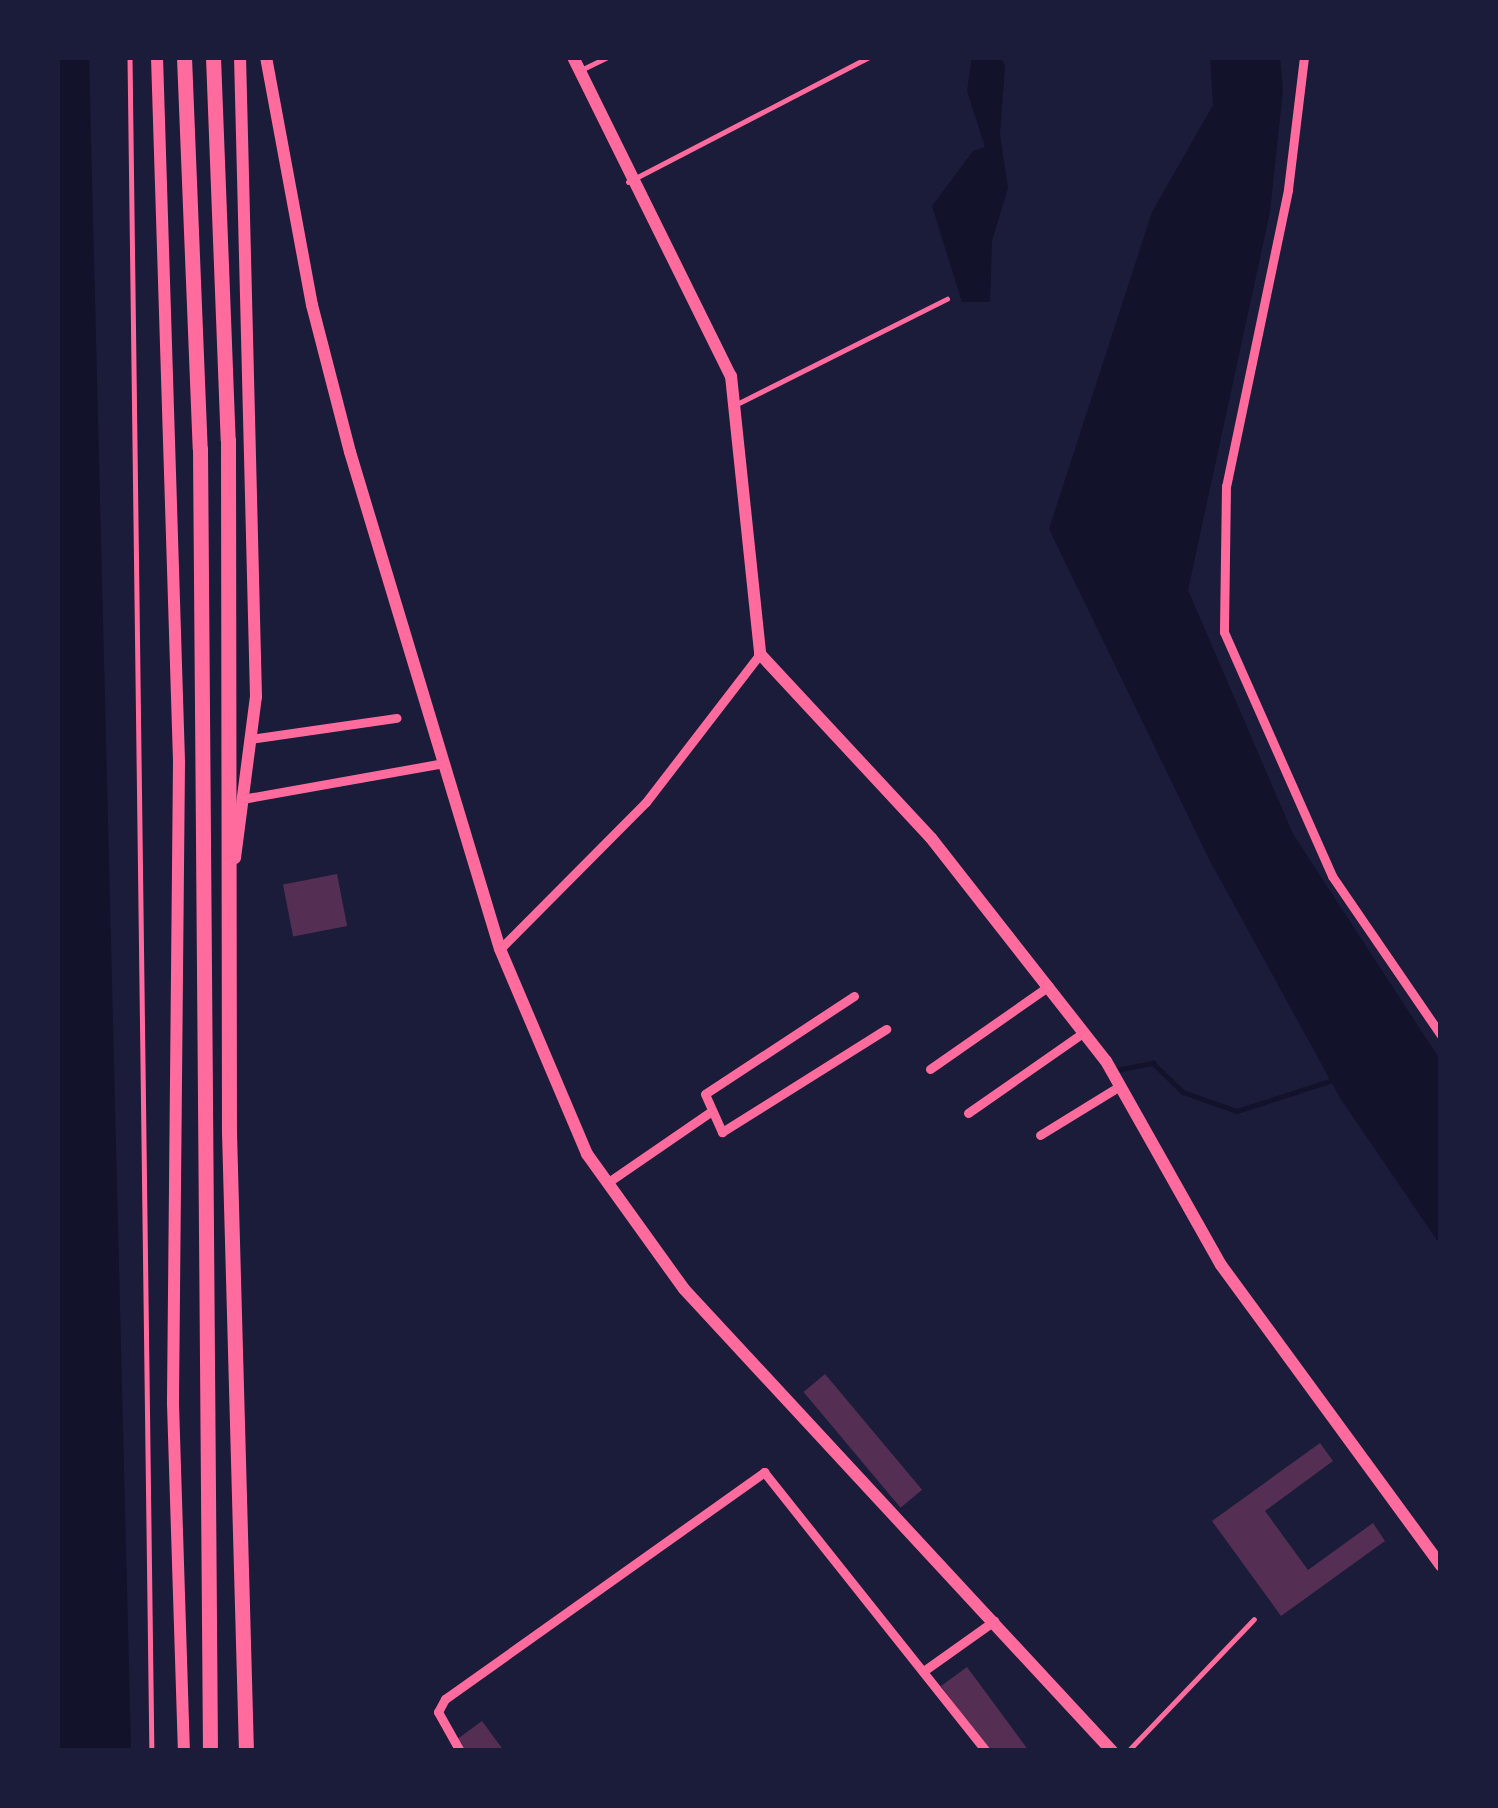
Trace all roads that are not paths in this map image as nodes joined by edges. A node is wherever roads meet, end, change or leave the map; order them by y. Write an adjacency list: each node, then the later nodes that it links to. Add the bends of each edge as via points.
1 (130, 57): 36 (lane)
2 (157, 57): 37 (street, via 179,762 173,1404)
3 (184, 57): 38 (highway, via 200,449)
4 (214, 57): 19 (highway, via 232,620)
5 (240, 57): 16 (street, via 253,384)
6 (266, 57): 17 (street, via 317,324)
7 (608, 57): 10 (lane)
8 (869, 57): 11 (lane)
9 (1304, 57): 25 (street, via 1288,190 1226,486 1224,632 1332,876)
10 (575, 64): 11 (street)
11 (628, 182): 13 (street, via 731,376)
12 (947, 299): 13 (lane)
13 (735, 404): 14 (street)
14 (760, 654): 20 (street, via 646,802); 21 (street, via 931,838)
15 (397, 718): 16 (street)
16 (250, 740): 18 (street)
17 (444, 763): 18 (street); 20 (street)
18 (242, 800): 19 (street)
19 (231, 887): 39 (highway, via 229,1132)
20 (500, 949): 31 (street, via 543,1060)
21 (1048, 986): 24 (street); 26 (street)
22 (854, 996): 28 (street, via 705,1094)
23 (886, 1029): 28 (street, via 728,1135)
24 (1084, 1032): 27 (street); 29 (street)
25 (1441, 1035)
26 (930, 1069)
27 (1118, 1087): 30 (street); 32 (street, via 1221,1265)
28 (709, 1113): 31 (street)
29 (968, 1113)
30 (1040, 1135)
31 (608, 1183): 34 (street, via 684,1289)
32 (1441, 1566)
33 (1254, 1619): 43 (lane)
34 (994, 1621): 35 (street); 42 (street)
35 (925, 1670): 40 (street, via 764,1472 445,1699 438,1712); 41 (street)
36 (152, 1751)
37 (184, 1751)
38 (210, 1751)
39 (247, 1751)
40 (460, 1751)
41 (986, 1751)
42 (1112, 1751)
43 (1128, 1751)

